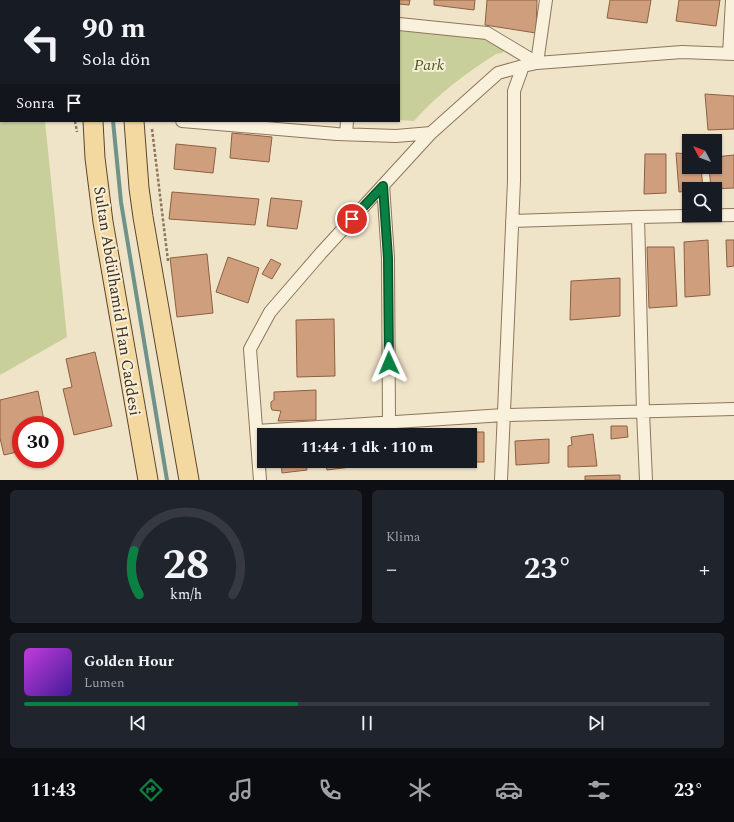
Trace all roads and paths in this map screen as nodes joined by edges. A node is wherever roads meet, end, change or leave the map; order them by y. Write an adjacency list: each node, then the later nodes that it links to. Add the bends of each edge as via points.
1 (546, 0): 5 (street)
2 (732, 0): 4 (street)
3 (400, 24): 5 (street, via 487,33)
4 (731, 54): 5 (street, via 682,52)
5 (537, 63): 6 (street)
6 (523, 66): 11 (street, via 498,73); 16 (street, via 514,91)
7 (93, 122): 24 (main road, Sultan Abdülhamid Han Caddesi, via 103,222)
8 (134, 122): 25 (main road, via 143,217)
9 (195, 122): 12 (street)
10 (347, 122): 12 (street)
11 (431, 132): 12 (street, via 396,136); 13 (street)
12 (346, 134)
13 (383, 186): 20 (street, via 388,258); 22 (street, via 270,312 250,349)
14 (734, 215): 15 (street)
15 (638, 217): 16 (street); 18 (street)
16 (512, 221): 19 (street)
17 (734, 409): 18 (street)
18 (643, 412): 19 (street); 28 (street)
19 (504, 415): 20 (street); 27 (street)
20 (389, 423): 21 (street)
21 (306, 428)
22 (257, 431)
23 (259, 468): 26 (street)
24 (148, 480)
25 (189, 480)
26 (260, 480)
27 (501, 480)
28 (646, 480)

